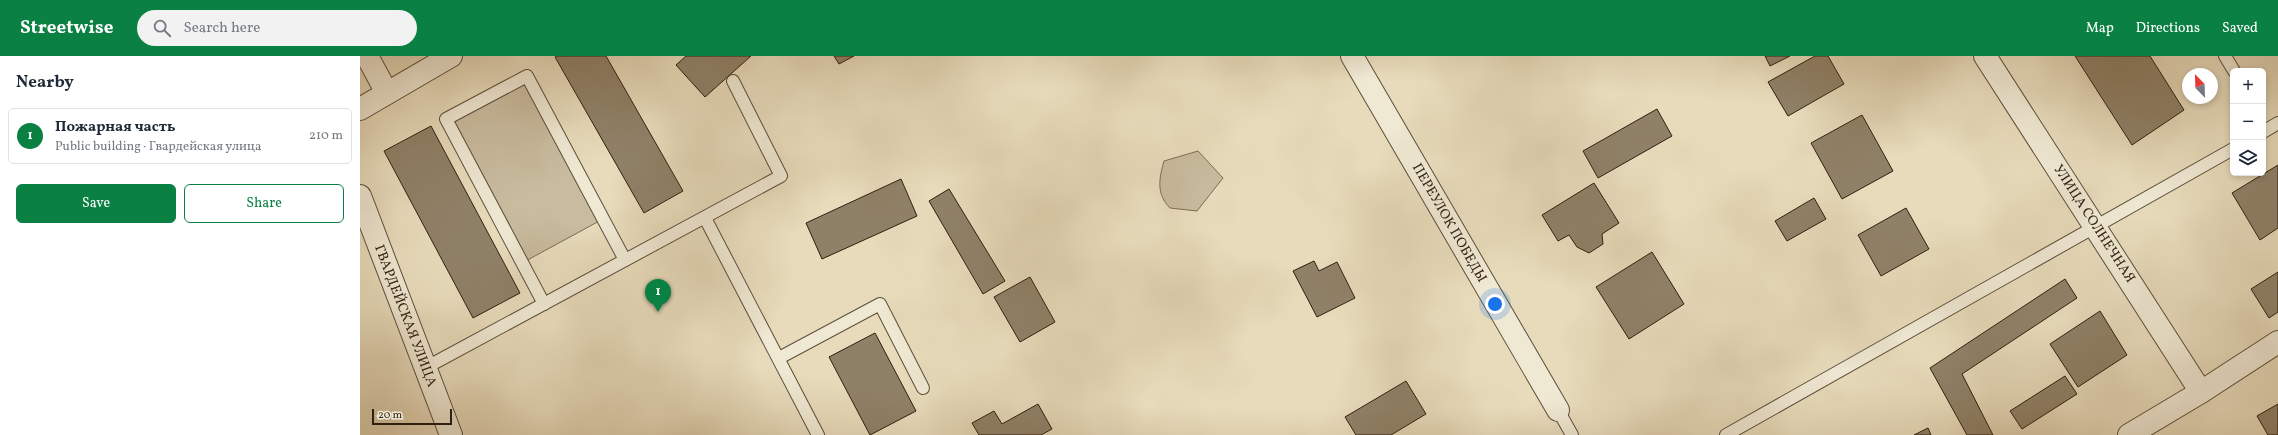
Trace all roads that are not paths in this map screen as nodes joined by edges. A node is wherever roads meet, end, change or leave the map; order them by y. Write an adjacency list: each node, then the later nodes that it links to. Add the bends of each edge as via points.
1 (367, 56): 8 (street)
2 (451, 56): 8 (street)
3 (1352, 56): 21 (street, ПЕРЕУЛОК ПОБЕДЫ)
4 (1985, 56): 13 (street, УЛИЦА СОЛНЕЧНАЯ)
5 (2225, 56): 6 (lane)
6 (2232, 68)
7 (732, 81): 12 (lane, via 781,176)
8 (387, 93): 9 (street)
9 (360, 109)
10 (2230, 151): 13 (lane)
11 (360, 196): 18 (street, ГВАРДЕЙСКАЯ УЛИЦА)
12 (706, 218): 14 (lane); 17 (lane)
13 (2097, 228): 20 (street, УЛИЦА СОЛНЕЧНАЯ); 25 (lane)
14 (625, 260): 15 (lane); 15 (lane, via 527,76 446,119)
15 (544, 304): 18 (lane)
16 (2278, 342): 20 (street)
17 (779, 358): 19 (lane, via 880,304); 23 (lane)
18 (425, 368): 22 (street, ГВАРДЕЙСКАЯ УЛИЦА)
19 (923, 388)
20 (2201, 392): 26 (street)
21 (1558, 410): 24 (lane)
22 (451, 435)
23 (818, 435)
24 (1572, 435)
25 (1726, 435)
26 (2129, 435)

